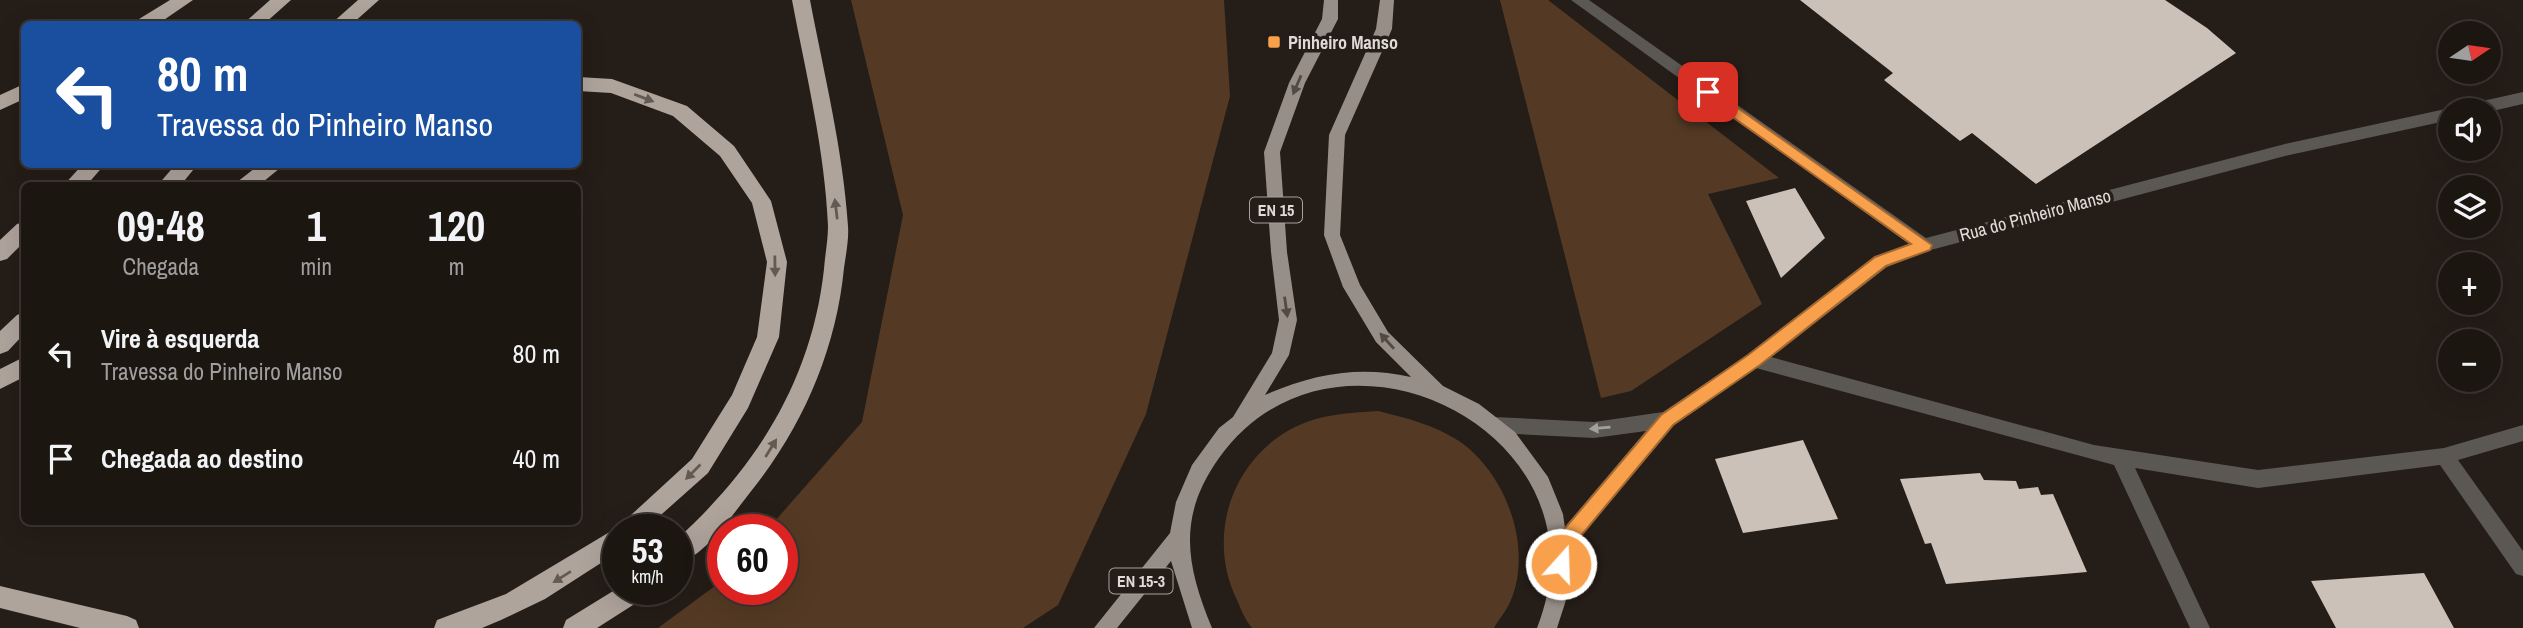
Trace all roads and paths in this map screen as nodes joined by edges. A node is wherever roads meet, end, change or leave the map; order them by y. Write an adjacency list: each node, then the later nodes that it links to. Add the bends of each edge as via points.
1 (184, 0): 8 (highway)
2 (282, 0): 9 (highway)
3 (370, 0): 10 (highway)
4 (801, 0): 40 (highway, one-way to 4, via 770,451 807,383 831,297 838,228 829,148)
5 (1331, 0): 32 (main road, EN 15, one-way to 32, via 1330,19 1297,83 1272,152 1288,320 1280,355)
6 (1387, 0): 31 (main road, EN 15, one-way to 6, via 1382,337 1352,287 1332,234 1336,135 1384,29)
7 (1578, 0): 24 (street)
8 (150, 21)
9 (255, 21)
10 (344, 21)
11 (581, 83): 38 (highway, one-way to 38, via 612,86 680,111 727,151 761,201 777,262 768,337 740,401 700,466)
12 (21, 92): 14 (highway)
13 (2523, 99): 15 (street)
14 (0, 103)
15 (2501, 103)
16 (2438, 117): 24 (street, Rua do Pinheiro Manso, via 2285,150)
17 (92, 168): 20 (highway)
18 (185, 168): 21 (highway)
19 (270, 168): 22 (highway)
20 (77, 182)
21 (171, 182)
22 (248, 182)
23 (21, 233): 25 (highway)
24 (1924, 245): 28 (street, Rua do Pinheiro Manso, via 1881,261)
25 (0, 253)
26 (21, 324): 27 (highway)
27 (0, 345)
28 (1754, 360): 33 (street, Rua do Pinheiro Manso); 37 (street)
29 (21, 368): 30 (highway)
30 (0, 380)
31 (1435, 389): 32 (main road, EN 15, via 1384,377 1332,378 1283,393); 34 (main road, EN 15)
32 (1240, 419): 39 (main road, EN 15, via 1209,452 1197,475)
33 (1667, 420): 34 (street, Rua do Pinheiro Manso, one-way to 34, via 1594,430); 41 (street, Rua do Pinheiro Manso)
34 (1495, 425): 41 (main road, EN 15, via 1533,470 1550,500)
35 (2523, 433): 36 (street)
36 (2445, 456): 37 (street, via 2258,479); 43 (street)
37 (2120, 457): 52 (street)
38 (646, 514)
39 (1180, 536): 50 (main road, EN 15-3); 51 (main road, EN 15, via 1185,589)
40 (693, 539)
41 (1561, 546): 46 (main road, EN 15)
42 (602, 549): 48 (highway, one-way to 48, via 560,579 473,621)
43 (2523, 567)
44 (0, 597): 47 (highway)
45 (612, 605): 49 (highway)
46 (1552, 624)
47 (127, 628)
48 (446, 628)
49 (575, 628)
50 (1104, 628)
51 (1202, 628)
52 (2200, 628)

